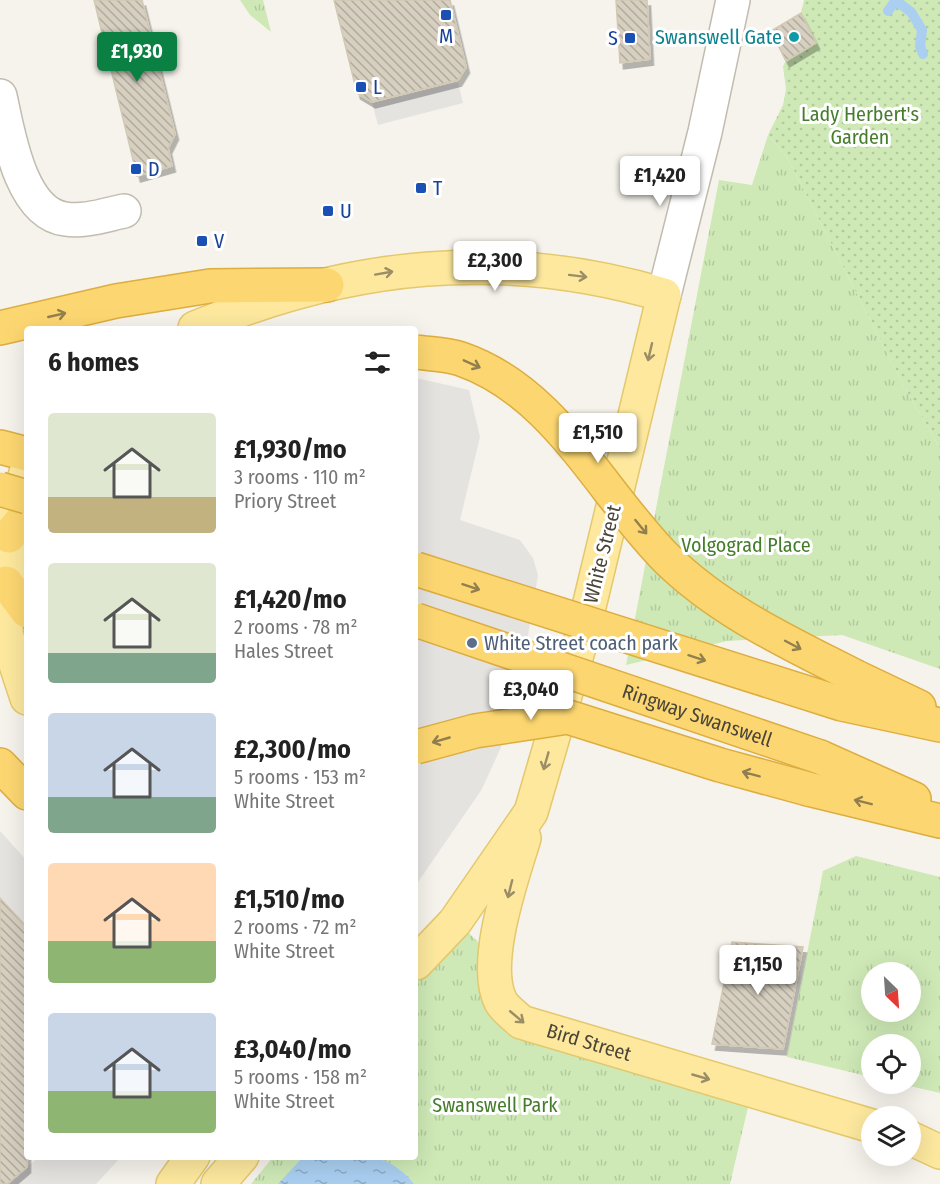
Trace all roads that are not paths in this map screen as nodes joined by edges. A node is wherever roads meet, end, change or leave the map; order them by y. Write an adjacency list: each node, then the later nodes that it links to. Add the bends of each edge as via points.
1 (733, 0): 5 (street)
2 (0, 96): 3 (street, via 17,165 38,202 63,219 83,220)
3 (124, 211)
4 (327, 285): 5 (main road, one-way to 5, via 408,269 497,266 615,281); 6 (main road, via 239,310); 7 (highway, one-way to 4, via 116,301 210,286)
5 (664, 295): 27 (main road, White Street, one-way to 27, via 580,644)
6 (200, 326)
7 (0, 328)
8 (418, 352): 20 (highway, one-way to 20, bridge, via 458,358 498,375 528,397 571,442 666,558 713,600)
9 (0, 447): 10 (highway)
10 (24, 453)
11 (24, 488): 14 (main road)
12 (0, 489): 13 (highway, bridge)
13 (24, 496)
14 (18, 525): 16 (main road)
15 (418, 570): 20 (highway, one-way to 20, bridge)
16 (6, 583): 17 (highway); 19 (main road, via 6,634)
17 (24, 606)
18 (418, 621): 26 (highway, Ringway Swanswell, bridge, via 820,757)
19 (24, 689)
20 (849, 691): 21 (highway); 22 (highway)
21 (940, 716)
22 (940, 725)
23 (418, 746): 28 (highway, one-way to 23, bridge, via 720,765 568,717 475,731)
24 (0, 765): 25 (highway)
25 (24, 790)
26 (940, 811)
27 (531, 812): 29 (main road, White Street); 32 (main road, Bird Street, one-way to 32, via 500,926 494,966 501,1002 521,1022)
28 (940, 821)
29 (455, 922): 30 (main road); 31 (main road, White Street)
30 (418, 943)
31 (418, 961)
32 (861, 1123)
33 (921, 1143): 34 (main road)
34 (940, 1152)
35 (190, 1160): 37 (main road)
36 (239, 1160): 38 (main road)
37 (173, 1183)
38 (218, 1184)

